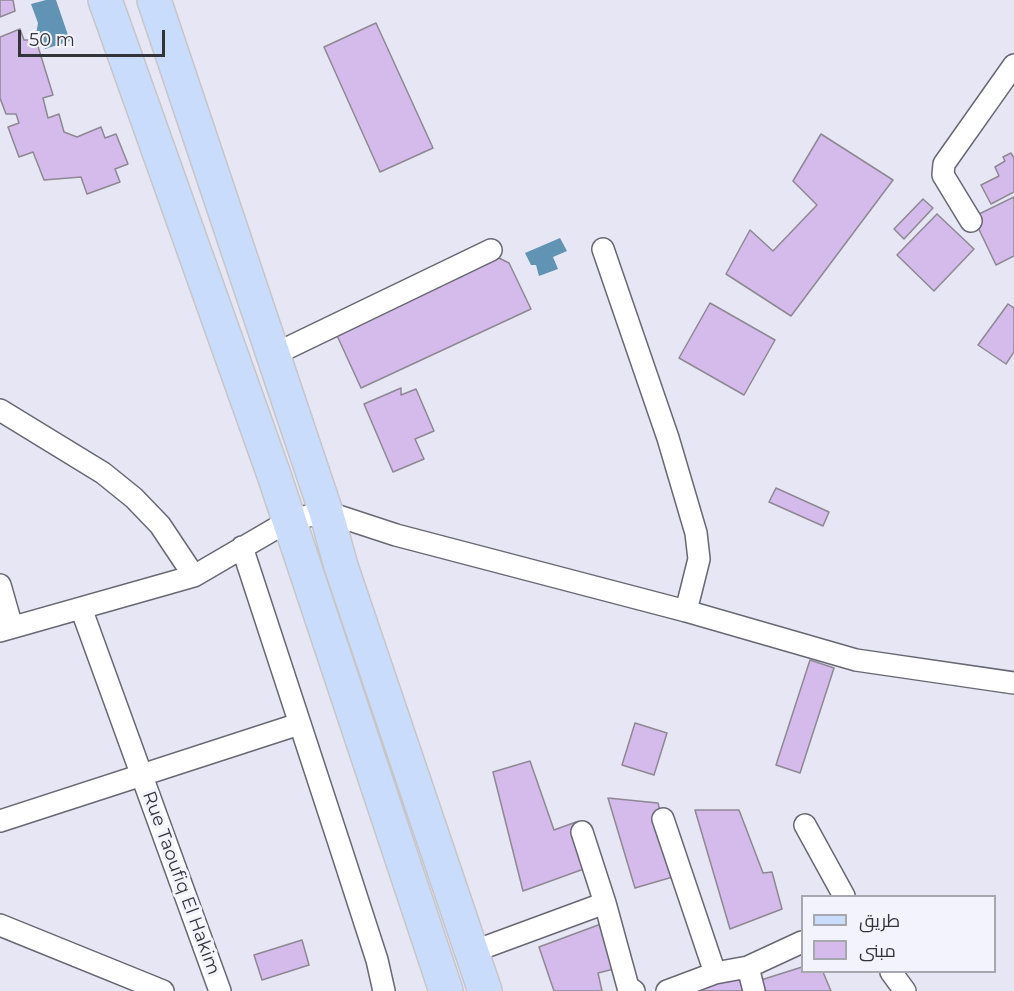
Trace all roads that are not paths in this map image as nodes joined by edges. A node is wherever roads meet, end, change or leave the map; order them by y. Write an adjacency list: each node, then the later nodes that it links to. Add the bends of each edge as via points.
1 (105, 0): 10 (main road)
2 (161, 5): 7 (main road)
3 (1013, 69): 4 (street, via 944,164 943,176)
4 (971, 221)
5 (603, 249): 15 (street, via 696,533 699,559)
6 (491, 250): 7 (street)
7 (273, 355): 9 (main road)
8 (0, 410): 12 (street, via 103,473 134,498 160,525)
9 (326, 512): 10 (street); 15 (street, via 396,535); 28 (main road)
10 (290, 520): 11 (street); 35 (main road)
11 (242, 547): 12 (street); 18 (street)
12 (195, 576): 14 (street)
13 (0, 585): 16 (street)
14 (81, 608): 16 (street); 19 (street, Rue Taoufiq El Hakim)
15 (686, 611): 17 (street, via 856,660)
16 (6, 629)
17 (1014, 683)
18 (299, 724): 19 (street, Rue Taoufiq El Hakim); 34 (street)
19 (143, 774): 21 (street, Rue Taoufiq El Hakim); 33 (street, Rue Taoufiq El Hakim)
20 (663, 819): 30 (street)
21 (0, 822)
22 (805, 825): 24 (street)
23 (582, 832): 25 (street)
24 (842, 895)
25 (605, 903): 28 (street); 37 (street, via 628,987)
26 (0, 925): 32 (street)
27 (801, 942): 29 (street)
28 (472, 952): 36 (main road)
29 (748, 968): 30 (street); 39 (street)
30 (715, 973): 38 (street)
31 (892, 973): 40 (street)
32 (163, 991)
33 (220, 991)
34 (384, 991)
35 (446, 991)
36 (485, 991)
37 (634, 991)
38 (667, 991)
39 (754, 991)
40 (904, 991)

